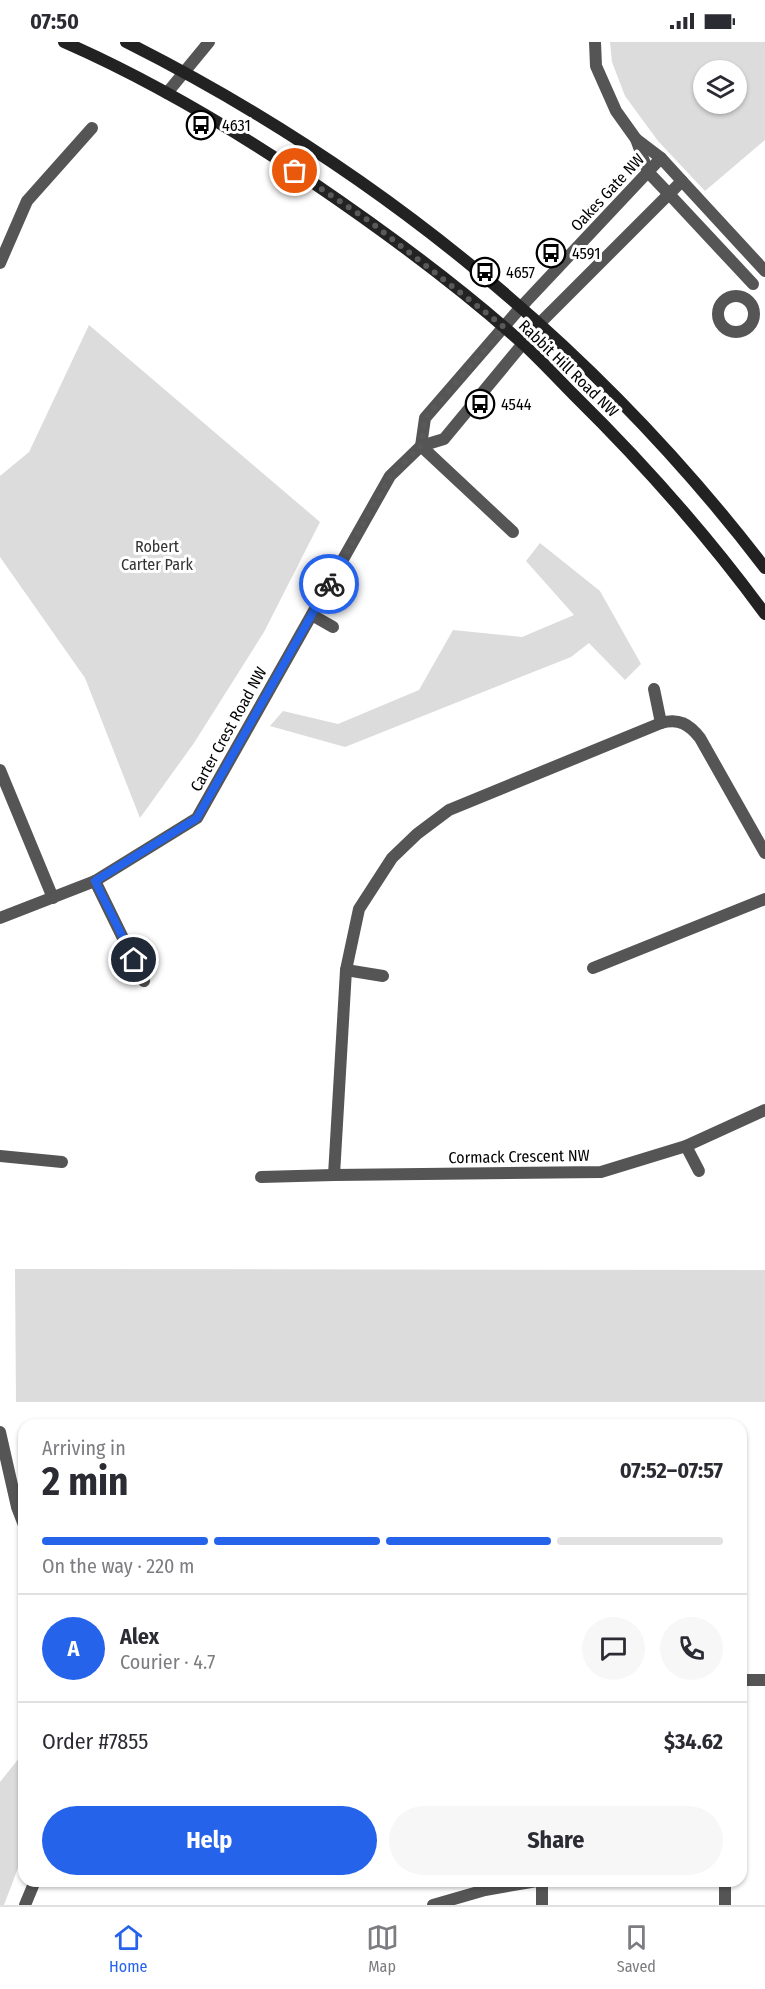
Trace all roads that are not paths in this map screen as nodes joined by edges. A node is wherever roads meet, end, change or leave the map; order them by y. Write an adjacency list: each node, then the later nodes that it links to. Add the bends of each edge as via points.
1 (64, 42): 6 (main road, Rabbit Hill Road NW)
2 (126, 42): 5 (main road, Rabbit Hill Road NW)
3 (209, 42): 5 (street)
4 (595, 42): 8 (street, via 596,66 616,111)
5 (183, 72): 6 (street); 17 (main road, Rabbit Hill Road NW, via 326,157 400,210)
6 (167, 93): 19 (main road, Rabbit Hill Road NW, via 278,159 369,221)
7 (92, 128): 13 (street, via 27,201)
8 (636, 139): 9 (street); 10 (street)
9 (661, 158): 10 (street, Oakes Gate NW); 11 (street)
10 (648, 172): 12 (street); 17 (street, Oakes Gate NW)
11 (682, 181): 12 (street); 14 (street)
12 (669, 194): 15 (street); 18 (street)
13 (0, 263)
14 (765, 273): 15 (street)
15 (753, 284): 16 (street)
16 (747, 298)
17 (521, 308): 18 (main road, Rabbit Hill Road NW); 19 (street, Oakes Gate NW)
18 (540, 323): 20 (street); 23 (main road, Rabbit Hill Road NW, via 672,455)
19 (504, 327): 20 (main road, Rabbit Hill Road NW); 21 (street, via 425,418)
20 (522, 343): 21 (street, Carter Crest Road NW, via 444,439); 24 (main road, Rabbit Hill Road NW, via 631,451 701,531)
21 (421, 446): 22 (street); 25 (street, Carter Crest Road NW, via 390,476)
22 (513, 532)
23 (765, 568)
24 (765, 614)
25 (312, 615): 26 (street); 31 (street, Carter Crest Road NW, via 197,818)
26 (333, 627)
27 (654, 689): 28 (street)
28 (660, 723): 30 (street, via 672,720 692,728); 36 (street, via 449,810 417,834 392,858 359,909)
29 (0, 770): 32 (street)
30 (765, 853)
31 (95, 881): 32 (street, Carter Crest Road NW); 38 (street)
32 (53, 897): 34 (street, Carter Crest Road NW)
33 (765, 899): 35 (street)
34 (0, 918)
35 (593, 968)
36 (346, 970): 37 (street); 44 (street)
37 (382, 976)
38 (144, 981)
39 (765, 1110): 40 (street, Cormack Crescent NW)
40 (686, 1146): 43 (street); 44 (street, Cormack Crescent NW, via 601,1172)
41 (0, 1156): 42 (street)
42 (62, 1162)
43 (699, 1171)
44 (334, 1175): 45 (street, Cormack Crescent NW)
45 (261, 1177)
46 (0, 1432): 47 (street)
47 (18, 1494)
48 (747, 1680): 49 (street)
49 (765, 1680)
50 (32, 1887): 54 (street)
51 (502, 1887): 55 (street)
52 (542, 1887): 56 (street)
53 (725, 1887): 57 (street)
54 (25, 1905)
55 (433, 1905)
56 (542, 1905)
57 (725, 1905)

